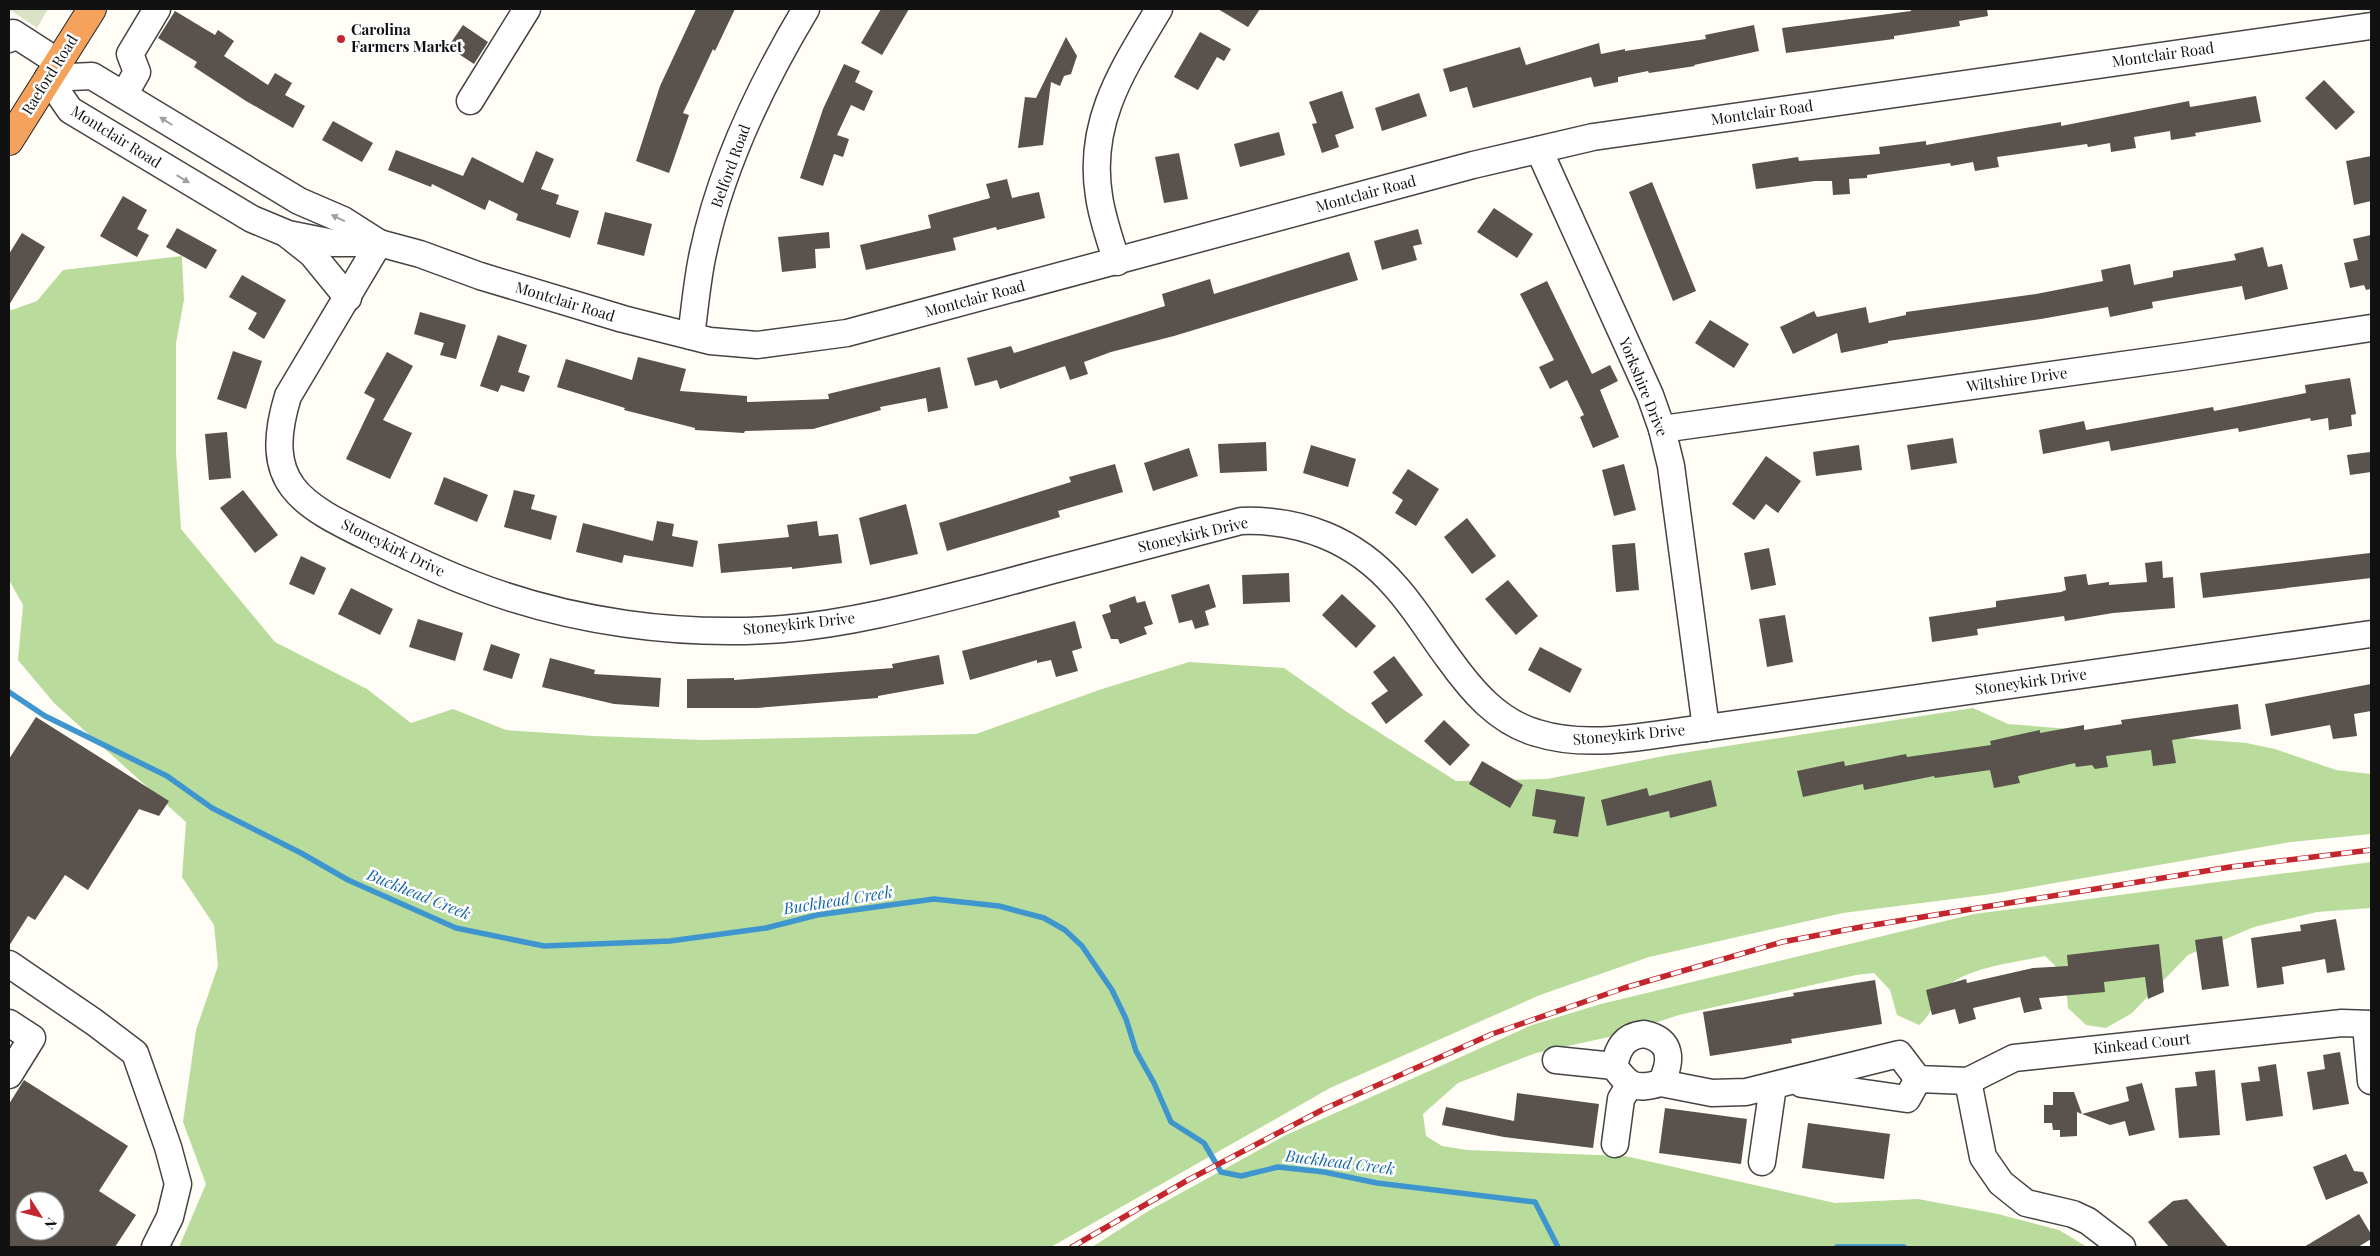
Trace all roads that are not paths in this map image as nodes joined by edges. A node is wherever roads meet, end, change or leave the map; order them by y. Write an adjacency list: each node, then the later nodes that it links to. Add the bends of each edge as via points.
1 (92, 9): 8 (highway, Raeford Road)
2 (158, 9): 9 (street, via 130,54 137,72)
3 (527, 9): 10 (street)
4 (806, 9): 18 (street, Belford Road, via 762,88 736,146 703,254)
5 (1159, 9): 15 (street, via 1120,73 1110,96 1098,145 1098,194)
6 (2371, 26): 12 (street, Montclair Road, via 1593,137)
7 (9, 38): 8 (street, via 12,33)
8 (53, 70): 9 (street, Montclair Road, via 92,76); 11 (highway, Raeford Road); 13 (street, Montclair Road, one-way to 13, via 70,110 252,219)
9 (124, 95): 14 (street, Montclair Road, one-way to 9, via 343,220 299,201)
10 (470, 101)
11 (9, 141)
12 (1538, 150): 15 (street, Montclair Road); 19 (street, Yorkshire Drive, via 1650,395)
13 (288, 234): 14 (street, Montclair Road, via 333,243); 16 (street, via 312,254)
14 (379, 243): 16 (street, Stoneykirk Drive); 18 (street, Montclair Road, via 623,319)
15 (1118, 262): 18 (street, Montclair Road, via 847,333 756,345)
16 (348, 298): 21 (street, Stoneykirk Drive, via 288,396 278,436 284,472 297,493 315,509 427,566 482,588 586,616 657,627 720,631 782,629 894,612 1241,521 1266,520 1290,523 1330,537 1379,569 1473,691 1512,723 1535,733 1572,740)
17 (2371, 328): 19 (street, Wiltshire Drive)
18 (691, 336)
19 (1662, 429): 21 (street, Yorkshire Drive, via 1671,466)
20 (2371, 634): 21 (street, Stoneykirk Drive)
21 (1706, 728)
22 (9, 964): 35 (street, via 135,1053 178,1184 170,1217)
23 (9, 1023): 27 (street, via 32,1038)
24 (2369, 1025): 29 (street, Kinkead Court, via 2342,1023 2014,1058); 30 (street)
25 (1556, 1060): 26 (street)
26 (1622, 1075): 31 (street, via 1638,1087); 31 (street, via 1617,1053 1627,1038 1652,1036 1665,1046 1668,1054); 33 (street)
27 (9, 1076)
28 (1918, 1079): 29 (street, Kinkead Court); 32 (street, via 1907,1099); 32 (street, via 1899,1054)
29 (1968, 1081): 36 (street, via 1983,1158 2001,1183 2026,1202 2088,1221)
30 (2371, 1081)
31 (1662, 1083): 32 (street, via 1712,1093 1746,1092)
32 (1781, 1084): 34 (street)
33 (1615, 1144)
34 (1762, 1162)
35 (155, 1247)
36 (2122, 1247)

